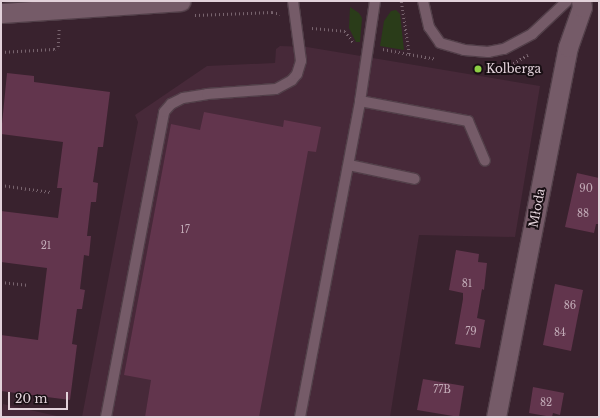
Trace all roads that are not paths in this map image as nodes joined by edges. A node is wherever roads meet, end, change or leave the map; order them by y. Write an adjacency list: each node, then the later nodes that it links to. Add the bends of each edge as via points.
1 (293, 1): 12 (lane, via 301,61 292,80 276,88 190,97 175,101 164,112)
2 (375, 1): 8 (lane, via 370,48)
3 (423, 1): 4 (lane, via 428,27 440,43 464,50 488,52 504,49 532,34)
4 (567, 1)
5 (581, 1): 14 (street, Młoda, via 582,7 568,48)
6 (184, 8): 7 (street)
7 (1, 13)
8 (360, 100): 9 (lane, via 468,121); 10 (lane)
9 (485, 161)
10 (349, 165): 11 (lane); 13 (lane)
11 (415, 179)
12 (106, 417)
13 (300, 417)
14 (496, 417)

